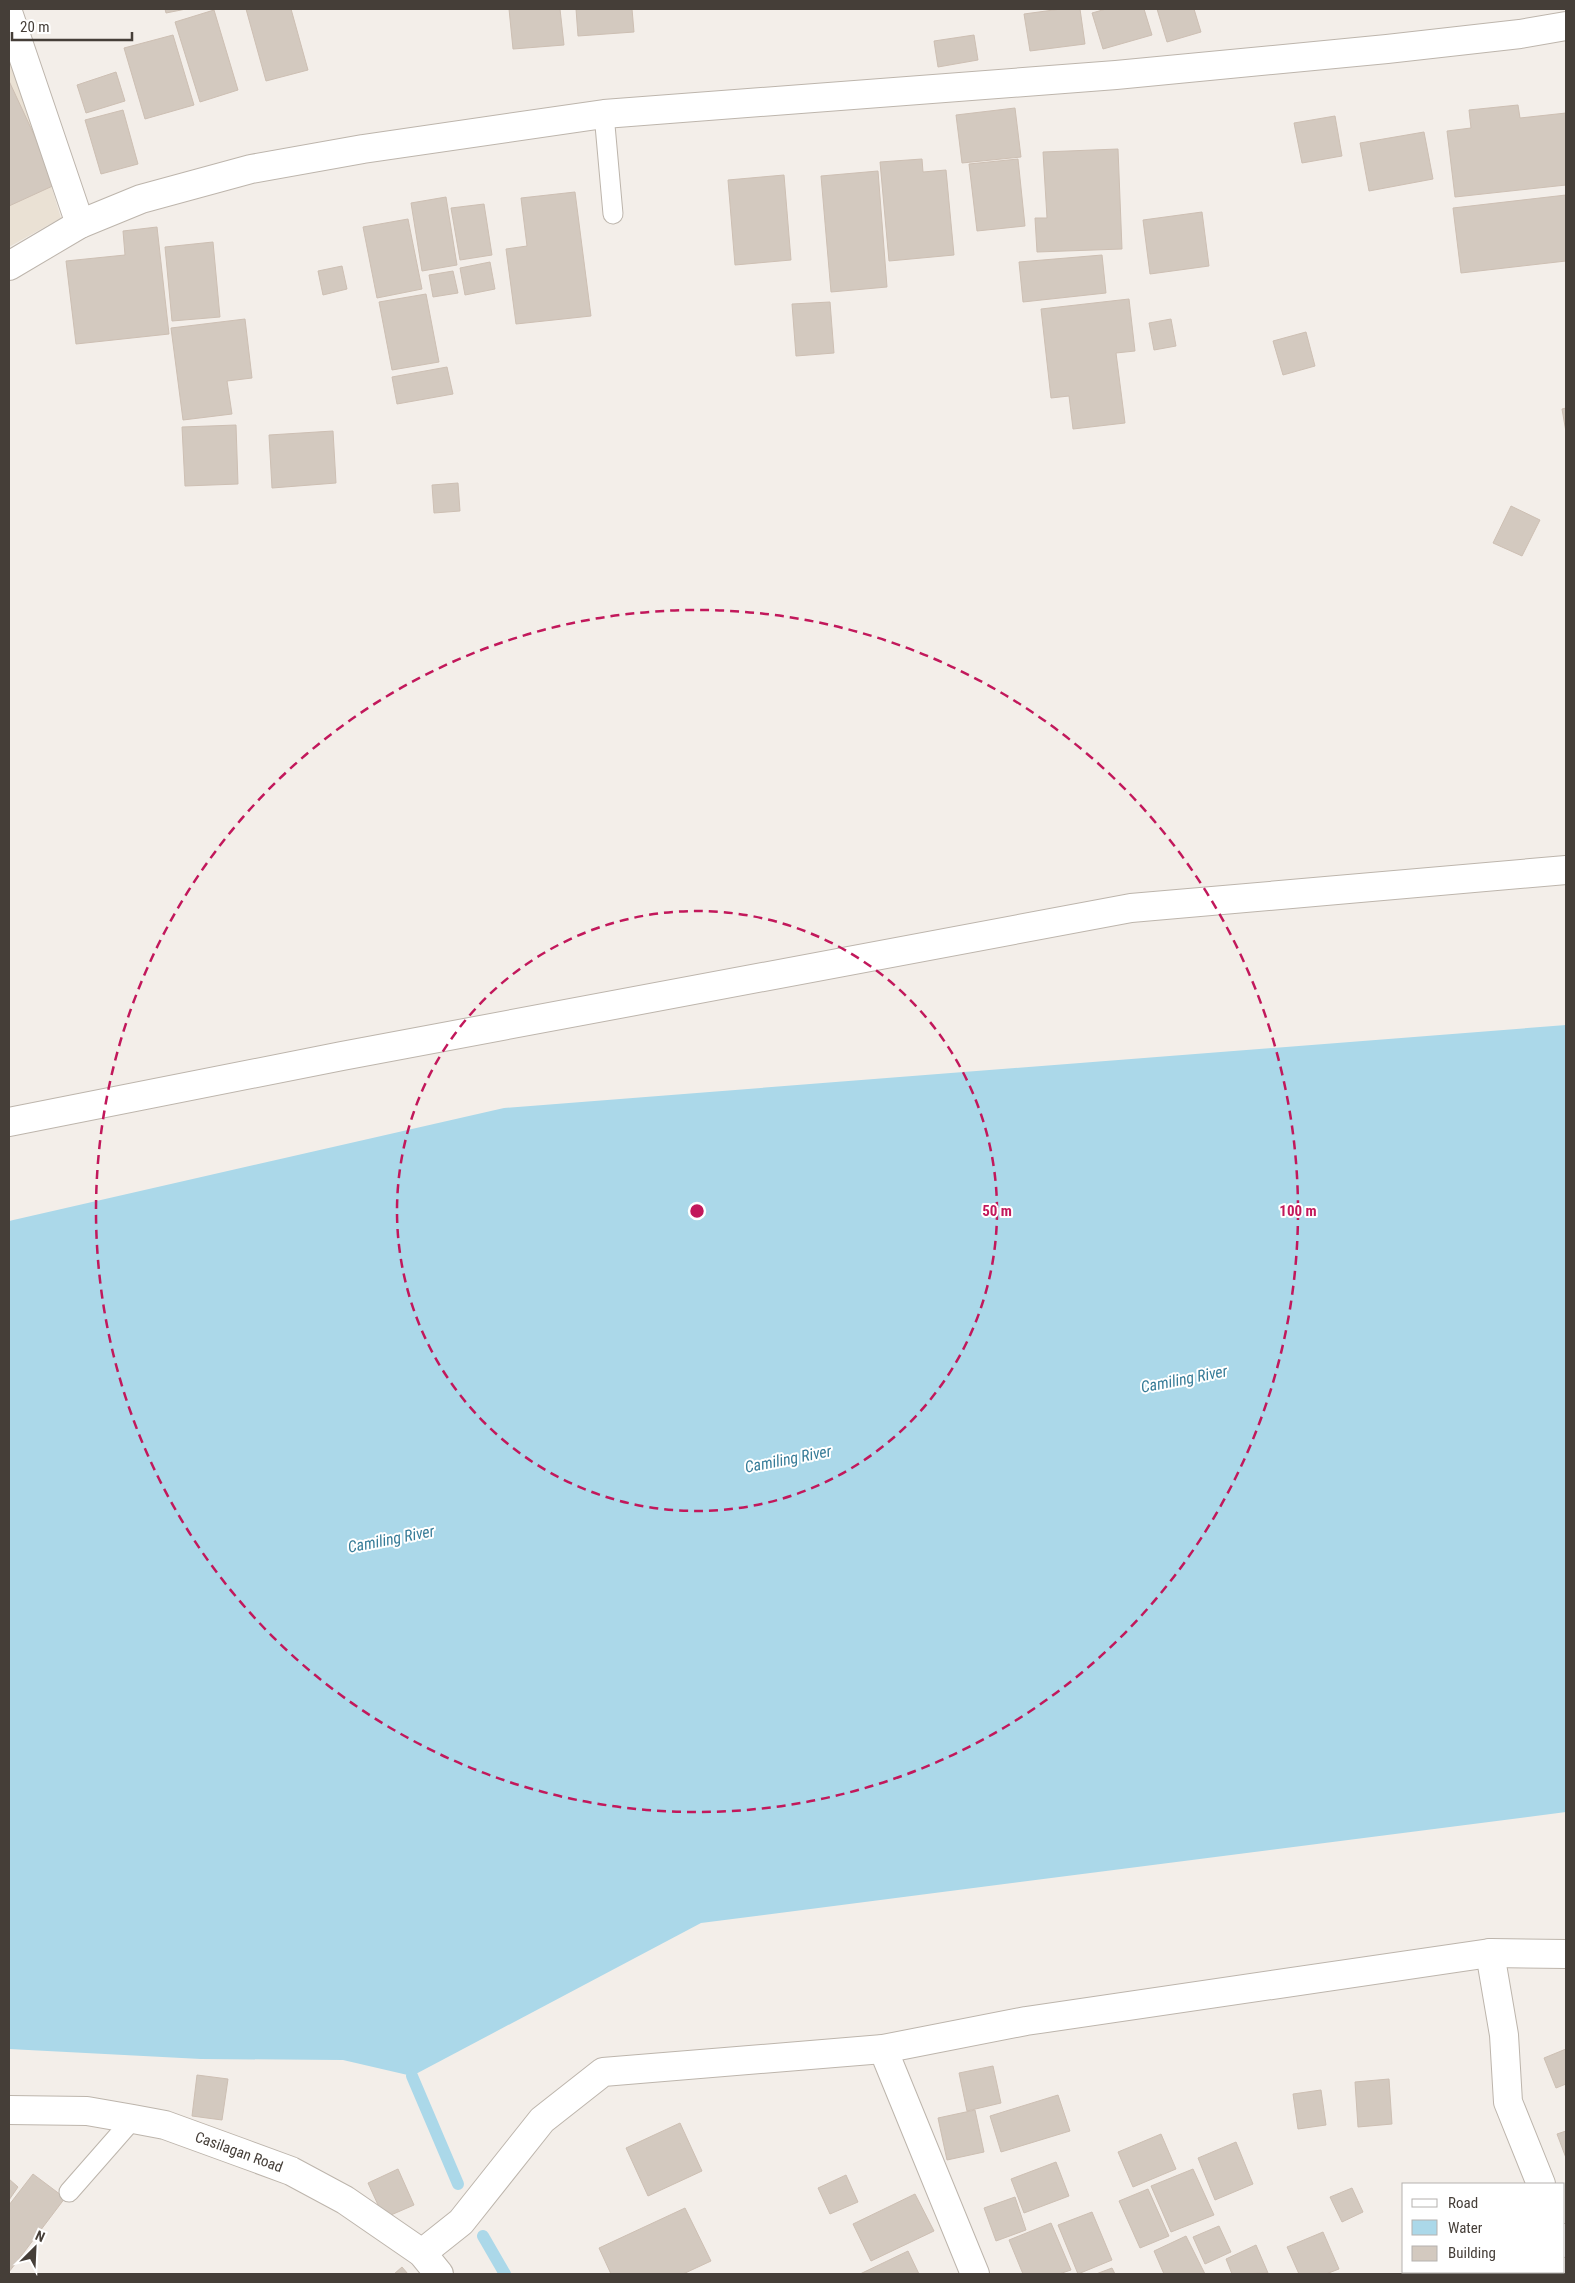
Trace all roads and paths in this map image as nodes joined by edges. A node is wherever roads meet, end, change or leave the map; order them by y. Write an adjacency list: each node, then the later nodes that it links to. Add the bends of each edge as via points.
1 (9, 16): 5 (street)
2 (1566, 26): 3 (street, via 1388,49 1116,76)
3 (604, 114): 4 (lane); 5 (street, via 363,149 251,169 141,199)
4 (613, 214)
5 (80, 224): 6 (street)
6 (9, 266)
7 (1566, 870): 8 (street, via 1131,908 352,1054)
8 (9, 1122)
9 (1490, 1953): 10 (street); 11 (street, via 1026,2021); 14 (street, via 1504,2035 1508,2102)
10 (1566, 1954)
11 (883, 2049): 16 (street, via 603,2072 542,2120 461,2222); 18 (street)
12 (9, 2110): 13 (street, Casilagan Road, via 87,2111)
13 (133, 2119): 15 (lane); 16 (street, Casilagan Road, via 165,2124 291,2171 345,2200)
14 (1541, 2183)
15 (69, 2192)
16 (422, 2254): 17 (street, Casilagan Road)
17 (439, 2274)
18 (975, 2274)

